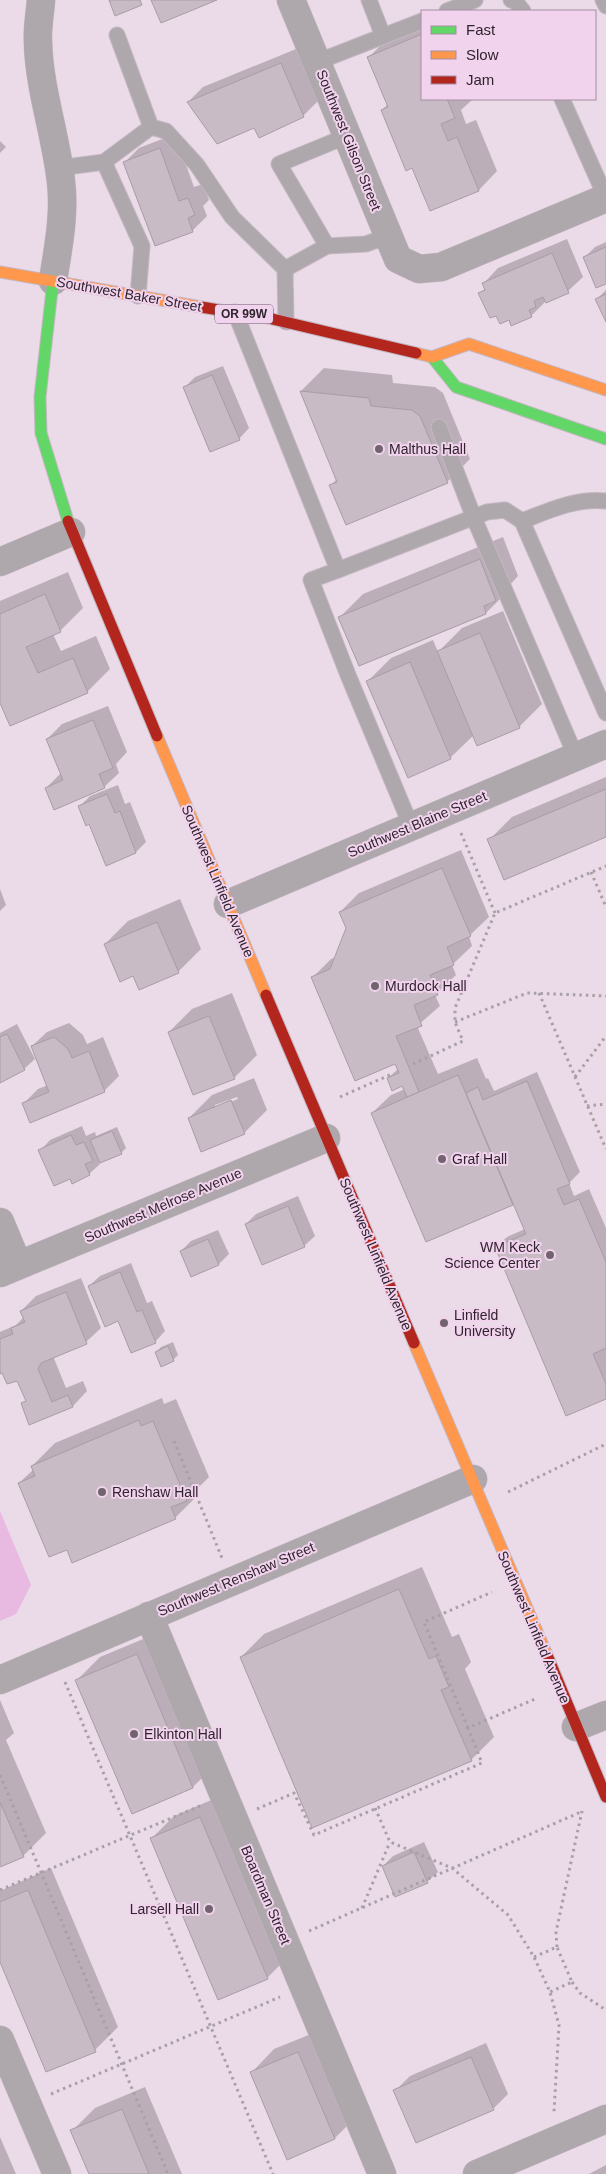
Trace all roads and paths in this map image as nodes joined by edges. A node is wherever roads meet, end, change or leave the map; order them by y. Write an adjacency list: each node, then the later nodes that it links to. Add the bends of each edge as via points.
1 (41, 0): 16 (street, Southwest Linfield Avenue, via 38,41 42,79)
2 (291, 0): 11 (street, Southwest Gilson Street)
3 (369, 0): 10 (lane)
4 (476, 0): 7 (lane)
5 (603, 0): 6 (lane)
6 (606, 6)
7 (449, 10)
8 (421, 21): 10 (lane)
9 (118, 35): 13 (lane)
10 (383, 36): 11 (lane)
11 (317, 62): 14 (street, Southwest Gilson Street)
12 (562, 100): 17 (lane)
13 (151, 127): 15 (lane); 20 (lane, via 166,131 196,165 232,217)
14 (347, 136): 18 (street, Southwest Gilson Street); 19 (lane, via 280,164)
15 (104, 162): 16 (lane); 23 (lane, via 142,246)
16 (59, 168): 22 (street, Southwest Linfield Avenue, via 62,221)
17 (606, 198): 18 (street, Southwest Gilson Street, via 441,267 419,269 398,260)
18 (388, 236): 19 (lane, via 366,244)
19 (327, 246): 20 (lane)
20 (285, 269): 25 (lane)
21 (0, 272): 22 (main road, Southwest Baker Street / OR 99W)
22 (53, 281): 23 (main road, Southwest Baker Street / OR 99W); 33 (main road, Southwest Linfield Avenue, via 40,397 41,433)
23 (138, 296): 24 (main road, Southwest Baker Street / OR 99W)
24 (235, 312): 25 (main road, Southwest Baker Street / OR 99W); 35 (lane)
25 (286, 322): 26 (main road, Southwest Baker Street / OR 99W)
26 (432, 357): 27 (main road, via 469,344); 29 (main road, via 456,388)
27 (606, 390)
28 (439, 427): 31 (lane)
29 (606, 439)
30 (606, 502): 32 (lane, via 592,500 568,504)
31 (474, 518): 32 (lane, via 487,512 505,510); 35 (lane); 38 (lane)
32 (522, 521): 36 (lane)
33 (71, 532): 34 (street); 43 (main road, Southwest Linfield Avenue)
34 (0, 562)
35 (338, 570): 40 (lane, via 311,580)
36 (606, 713)
37 (606, 744): 38 (street, Southwest Blaine Street)
38 (576, 757): 39 (street, Southwest Blaine Street)
39 (451, 810): 40 (street, Southwest Blaine Street); 45 (path)
40 (411, 826): 43 (street, Southwest Blaine Street)
41 (606, 866): 42 (path)
42 (592, 872): 44 (path); 45 (path)
43 (228, 904): 56 (main road, Southwest Linfield Avenue)
44 (606, 907)
45 (494, 913): 48 (path, via 455,1008)
46 (539, 994): 47 (path); 48 (path, via 527,993); 52 (path)
47 (606, 996)
48 (455, 1022): 50 (path, via 463,1041)
49 (606, 1036): 52 (path)
50 (413, 1064)
51 (392, 1074): 53 (path)
52 (575, 1077): 55 (path)
53 (340, 1097)
54 (606, 1104): 55 (path)
55 (587, 1106): 57 (path)
56 (326, 1138): 59 (street, Southwest Melrose Avenue); 62 (main road, Southwest Linfield Avenue)
57 (606, 1149)
58 (0, 1222): 59 (street)
59 (9, 1269)
60 (174, 1442): 64 (path)
61 (606, 1444): 63 (path)
62 (472, 1479): 63 (main road, Southwest Linfield Avenue); 64 (street, Southwest Renshaw Street)
63 (483, 1504): 65 (main road, Southwest Linfield Avenue)
64 (232, 1581): 66 (street, Southwest Renshaw Street)
65 (515, 1581): 69 (main road, Southwest Linfield Avenue); 72 (path, via 424,1622)
66 (149, 1616): 67 (street, Southwest Renshaw Street); 75 (street, Boardman Street)
67 (54, 1656): 68 (street, Southwest Renshaw Street); 79 (path)
68 (0, 1680)
69 (560, 1688): 71 (main road, Southwest Linfield Avenue); 72 (path)
70 (606, 1714): 71 (street)
71 (576, 1727): 74 (main road, Southwest Linfield Avenue)
72 (468, 1728): 76 (path, via 482,1763)
73 (0, 1775): 82 (path)
74 (606, 1797)
75 (229, 1807): 76 (path, via 294,1793 314,1835); 79 (path); 85 (street, Boardman Street)
76 (376, 1808): 80 (path)
77 (590, 1808): 78 (path)
78 (582, 1811): 81 (path); 86 (path, via 556,1932)
79 (130, 1835): 82 (path); 92 (path)
80 (390, 1842): 81 (path); 84 (path)
81 (452, 1868): 84 (path); 87 (path, via 508,1916)
82 (41, 1873): 83 (path); 94 (path)
83 (0, 1890)
84 (362, 1908): 85 (path)
85 (285, 1941): 89 (street, Boardman Street)
86 (557, 1947): 87 (path); 88 (path)
87 (534, 1957): 90 (path)
88 (572, 1982): 90 (path); 91 (path, via 580,1993)
89 (304, 1987): 92 (path); 101 (street, Boardman Street)
90 (550, 1992): 97 (path, via 559,2025 553,2118)
91 (606, 2010)
92 (211, 2027): 94 (path); 100 (path)
93 (0, 2040): 95 (street)
94 (122, 2064): 95 (path); 99 (path)
95 (27, 2104): 98 (street)
96 (606, 2119): 97 (street)
97 (562, 2138): 102 (street)
98 (57, 2174)
99 (168, 2174)
100 (272, 2174)
101 (382, 2174)
102 (477, 2174)

